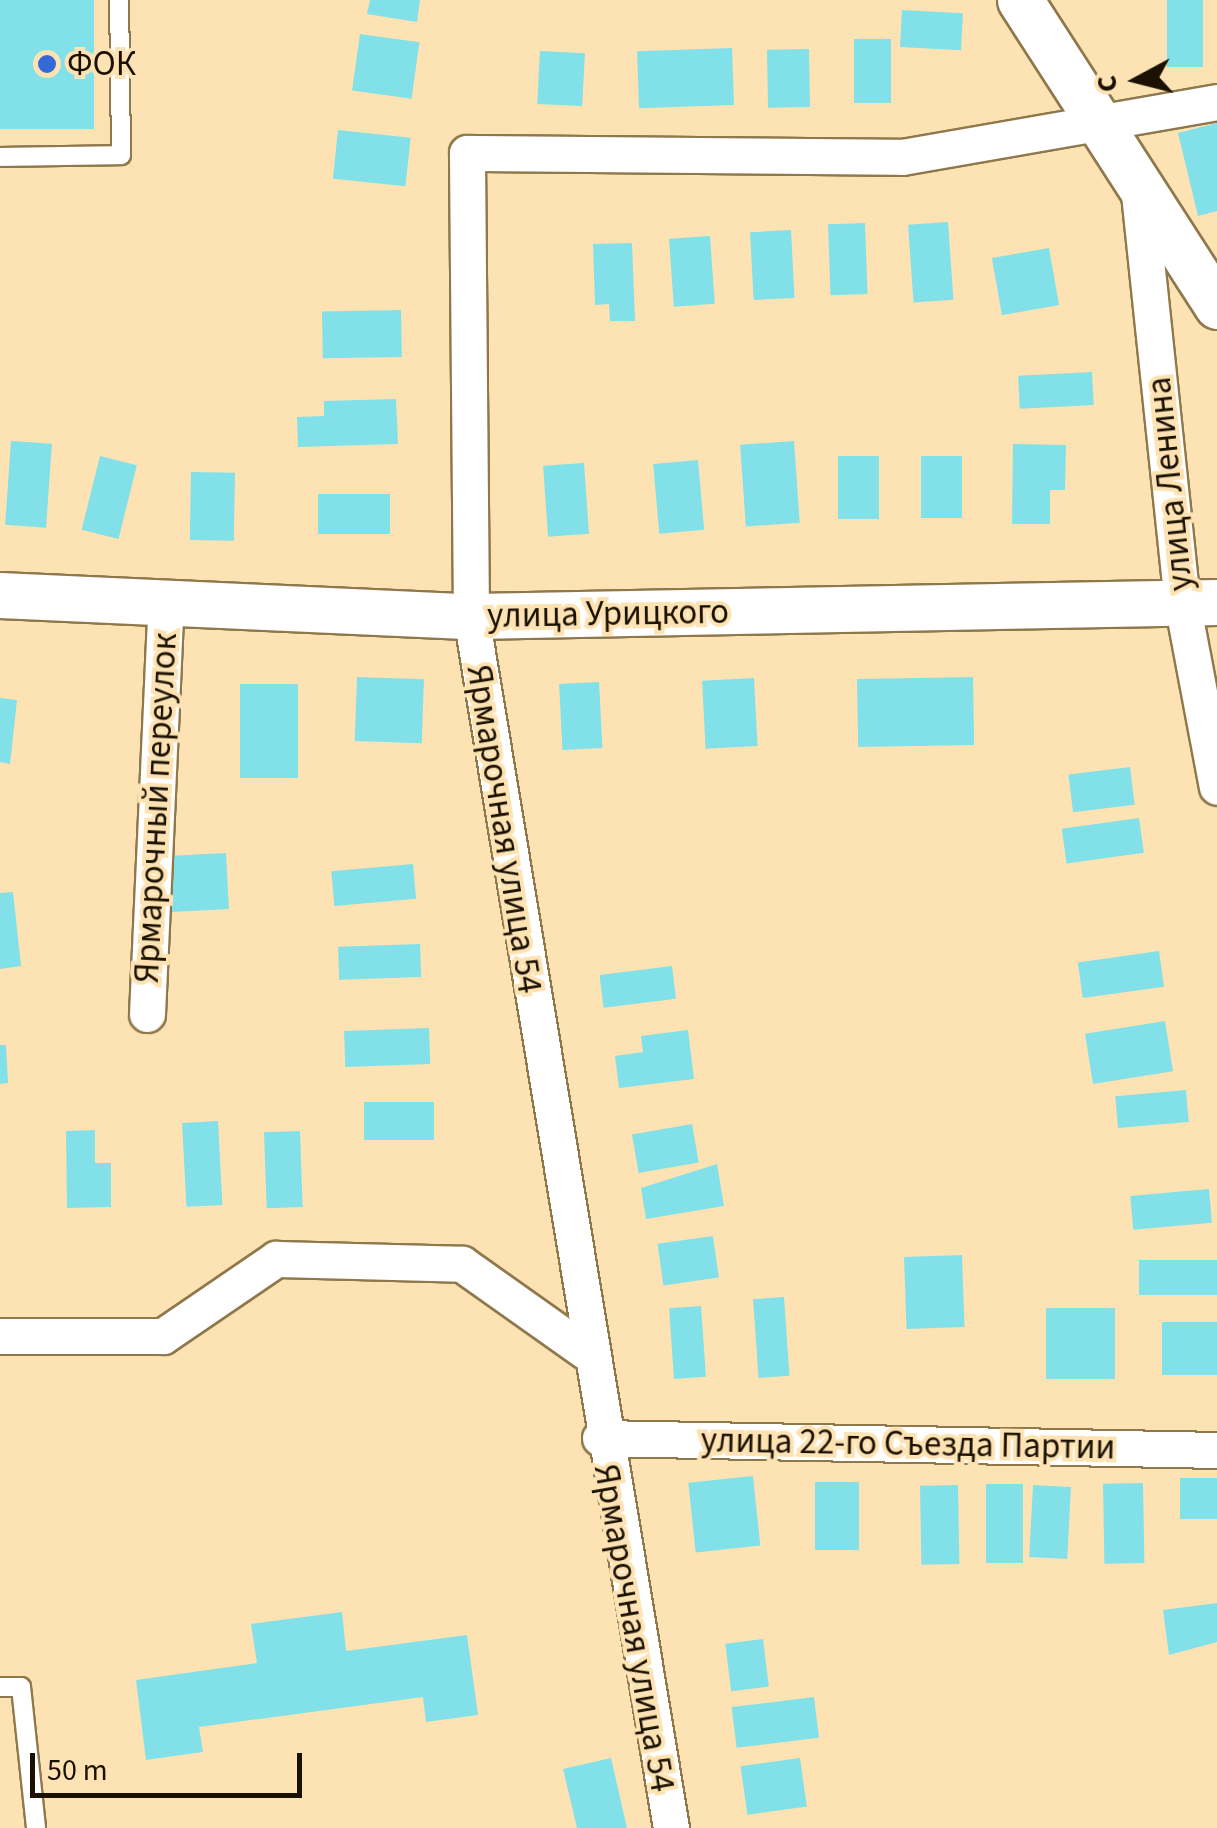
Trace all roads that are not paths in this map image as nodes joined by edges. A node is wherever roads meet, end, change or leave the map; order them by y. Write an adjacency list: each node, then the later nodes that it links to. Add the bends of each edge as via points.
1 (119, 0): 5 (lane, via 121,154)
2 (1020, 0): 4 (street)
3 (1217, 102): 4 (street, Ярмарочная улица 54)
4 (1100, 126): 6 (street); 11 (street, Ярмарочная улица 54, via 902,156 467,152)
5 (0, 157)
6 (1137, 179): 7 (street); 10 (street, улица Ленина)
7 (1217, 306)
8 (0, 595): 9 (street, улица Урицкого)
9 (166, 601): 11 (street, улица Урицкого); 13 (street, Ярмарочный переулок)
10 (1200, 602): 11 (street, улица Урицкого); 12 (street, улица Ленина)
11 (471, 616): 15 (street, Ярмарочная улица 54)
12 (1217, 787)
13 (147, 1014)
14 (0, 1336): 15 (street, via 163,1336 276,1259 369,1261 462,1264)
15 (585, 1351): 16 (street, Ярмарочная улица 54)
16 (600, 1438): 17 (street, улица 22-го Съезда Партии); 20 (street, Ярмарочная улица 54)
17 (1217, 1450)
18 (0, 1687): 19 (lane, via 20,1686)
19 (36, 1828)
20 (671, 1828)

